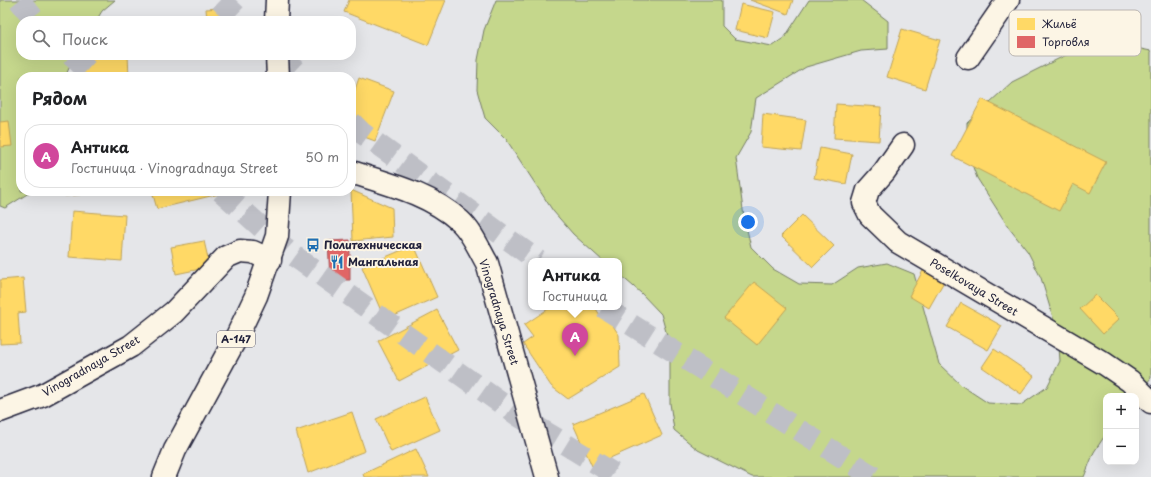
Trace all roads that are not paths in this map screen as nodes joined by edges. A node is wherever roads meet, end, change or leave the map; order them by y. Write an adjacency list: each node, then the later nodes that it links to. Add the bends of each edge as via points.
1 (277, 0): 3 (street)
2 (1008, 0): 4 (street)
3 (276, 16)
4 (968, 58)
5 (277, 60): 6 (street)
6 (278, 72)
7 (903, 145): 11 (street, Poselkovaya Street, via 868,190 864,203 870,215 898,242 1105,364 1130,381)
8 (356, 174): 14 (street, Vinogradnaya Street, via 421,195 460,221 474,240 486,263)
9 (280, 196): 10 (street, А-147, via 277,236)
10 (270, 260): 12 (street, Vinogradnaya Street, via 253,252 240,251 226,256 174,312 130,346 43,395); 13 (street, А-147, via 237,336)
11 (1151, 402)
12 (0, 411)
13 (164, 477)
14 (547, 477)

